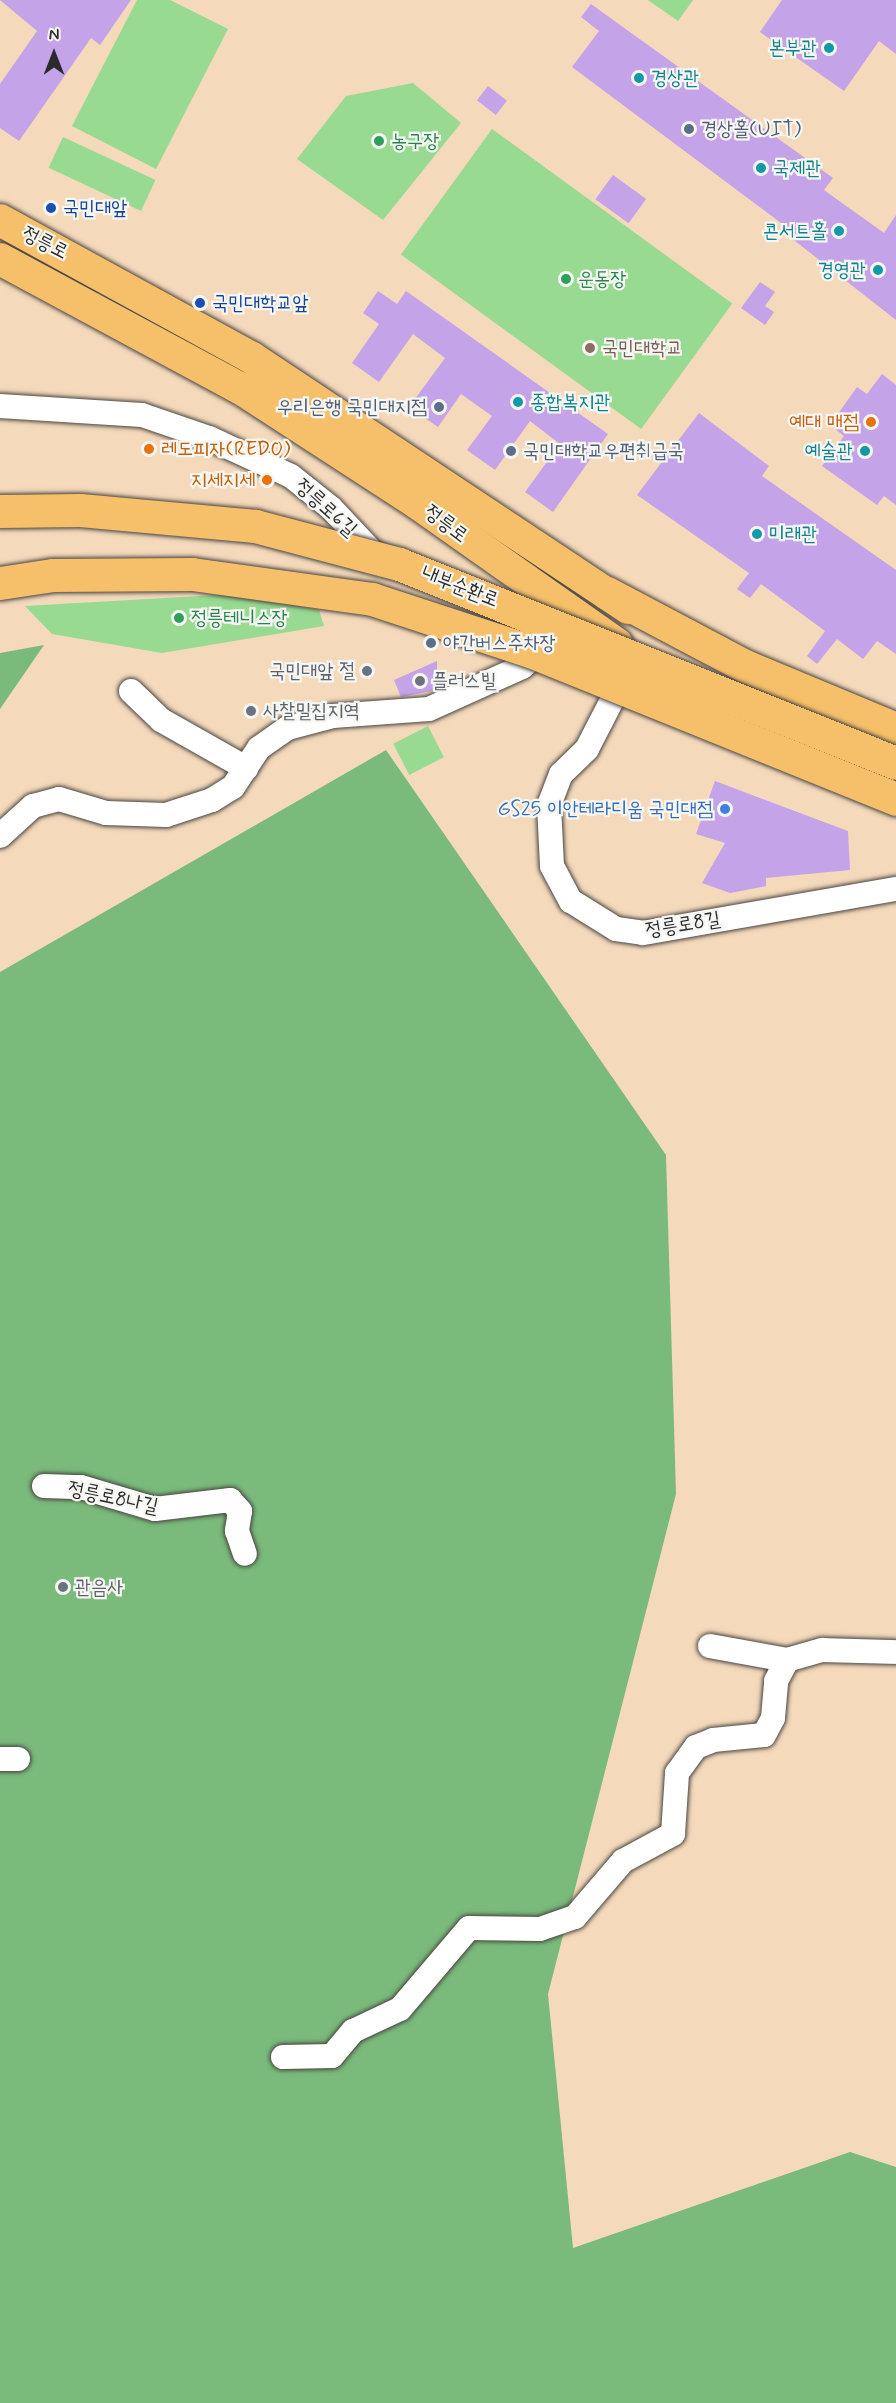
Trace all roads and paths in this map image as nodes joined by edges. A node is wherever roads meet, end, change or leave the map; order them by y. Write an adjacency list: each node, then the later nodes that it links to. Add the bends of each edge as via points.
1 (0, 220): 4 (main road, 정릉로)
2 (0, 237): 4 (main road, via 72,277 89,278)
3 (0, 259): 10 (main road, 정릉로, via 190,359 321,438)
4 (89, 265): 8 (main road, 정릉로, via 252,358)
5 (0, 406): 9 (street, 정릉로6길, via 142,415 209,438 291,476 331,507 401,579)
6 (0, 511): 17 (highway, 내부순환로, bridge, via 80,510 255,526 399,564)
7 (0, 584): 18 (highway, 내부순환로, bridge, via 52,575 192,574 372,599 530,651)
8 (607, 593): 12 (main road, 정릉로); 13 (main road, 정릉로, via 723,668); 14 (highway, via 779,681)
9 (557, 638): 10 (street, 정릉로6길); 16 (street, via 522,667 429,709 333,717 288,728 259,748)
10 (635, 656): 17 (main road, 정릉로, via 711,699); 20 (street, 정릉로8길, via 587,749 561,774 549,805 552,866 571,901 616,929 643,933)
11 (130, 691): 16 (street, via 161,720)
12 (896, 717)
13 (859, 724): 14 (main road, 정릉로); 15 (main road, 정릉로)
14 (896, 731)
15 (896, 738)
16 (246, 768): 19 (street, via 234,787 212,800 166,815 106,813 59,799 33,806)
17 (892, 773)
18 (896, 800)
19 (0, 836)
20 (896, 889)
21 (44, 1486): 22 (street, 정릉로8나길, via 81,1486 155,1509 230,1500 240,1511 237,1530)
22 (245, 1554)
23 (710, 1646): 25 (street)
24 (896, 1652): 25 (street, via 823,1650)
25 (787, 1660): 26 (street, via 776,1681 773,1718 764,1736 713,1740 696,1747 677,1773 673,1834 623,1861 574,1917 540,1929 469,1928 400,2009 353,2031 332,2056)
26 (283, 2057)

